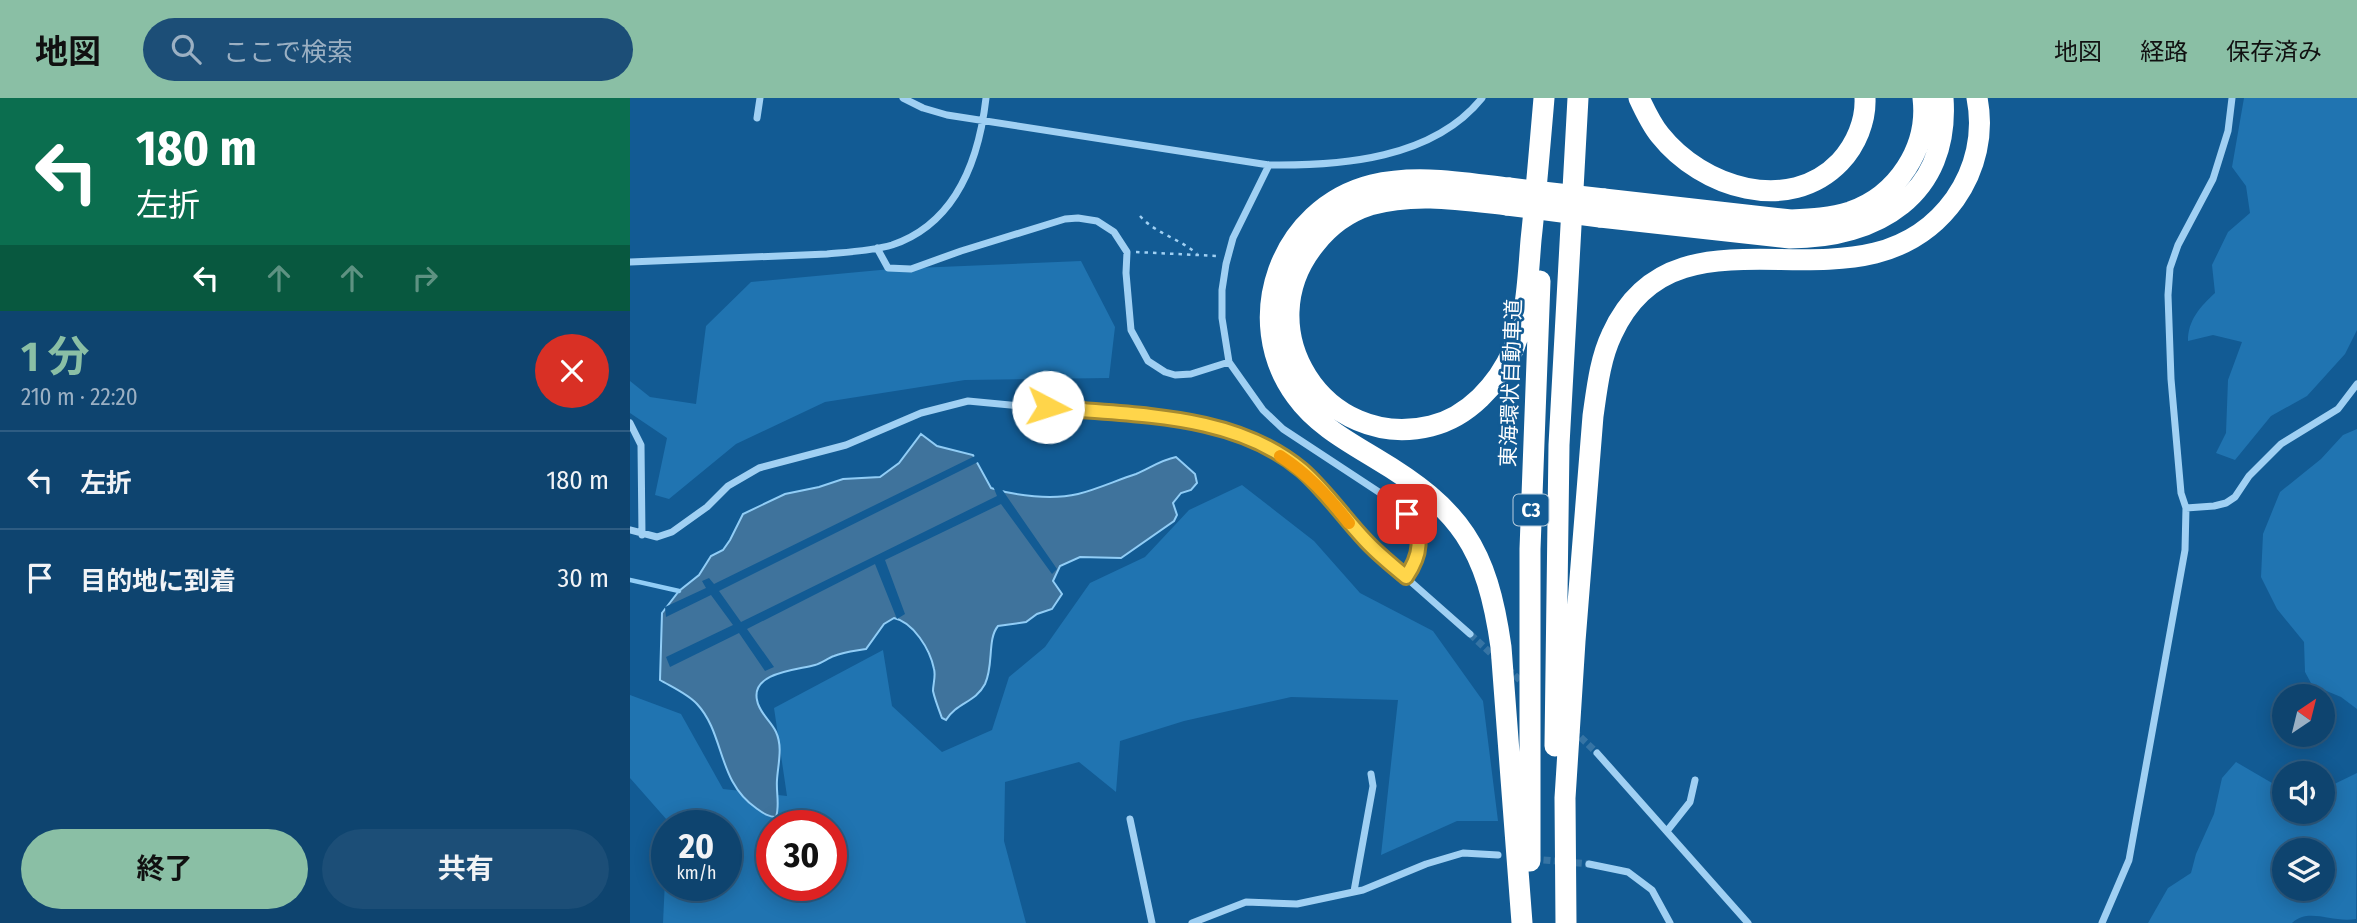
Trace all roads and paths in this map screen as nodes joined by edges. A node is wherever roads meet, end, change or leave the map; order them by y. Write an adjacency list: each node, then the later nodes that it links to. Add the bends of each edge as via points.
1 (760, 98): 14 (street)
2 (903, 98): 15 (street, via 947,116)
3 (986, 98): 15 (street)
4 (1482, 98): 16 (street, via 1458,122 1413,145 1345,162)
5 (1544, 98): 17 (highway, via 1525,301 1505,367 1460,414 1418,429 1379,428 1333,407 1302,369 1288,324 1298,269 1319,238 1351,213 1389,201)
6 (1552, 98): 44 (highway, 東海環状自動車道 / C3, via 1532,447)
7 (1578, 98): 45 (highway, C3, via 1557,544)
8 (1639, 98): 9 (highway, via 1660,136 1690,163 1724,183 1764,191 1801,187 1833,169 1855,142)
9 (1865, 98)
10 (1923, 98): 18 (highway, via 1920,137 1906,169 1884,192 1852,211 1791,220)
11 (1943, 98): 18 (highway, via 1939,148 1922,182 1896,210 1858,230 1790,238)
12 (1977, 98): 46 (highway, via 1980,131 1970,174 1948,209 1916,236 1860,257 1696,263 1661,277 1632,301 1611,335 1598,380 1575,641 1565,798)
13 (2232, 98): 28 (street, via 2228,131 2213,179 2170,268 2171,379)
14 (757, 118)
15 (984, 121): 16 (street); 20 (street, via 972,168 952,200 922,229)
16 (1269, 165): 23 (street)
17 (1508, 197): 18 (highway, bridge); 43 (highway, via 1415,180 1373,185 1338,199 1308,221 1284,254 1272,288 1269,325 1278,363 1296,397 1335,433 1434,497 1462,529 1482,566 1501,648)
18 (1602, 208)
19 (1140, 216): 22 (path)
20 (877, 248): 21 (street, via 888,268 911,270 1036,227 1078,218 1106,226); 24 (street)
21 (1127, 252): 22 (path); 25 (street, via 1131,330 1148,361 1175,374)
22 (1197, 254): 23 (path)
23 (1227, 258): 25 (street, via 1222,318)
24 (630, 262)
25 (1229, 362): 31 (street, via 1263,410 1283,429 1407,514 1420,537 1420,550)
26 (2357, 384): 28 (street, via 2338,409 2281,444 2235,497 2214,506)
27 (630, 423): 30 (street, via 641,446)
28 (2186, 508): 49 (street, via 2183,565 2129,860)
29 (630, 530): 30 (street)
30 (642, 535): 31 (street, via 672,532 707,508 728,486 759,468 846,444 947,405 997,402 1189,422 1243,436 1299,468 1322,488 1368,544)
31 (1406, 577): 32 (street)
32 (1470, 634)
33 (1597, 753): 37 (street)
34 (1371, 774): 40 (street, via 1373,786)
35 (1695, 780): 37 (street, via 1689,802)
36 (1130, 819): 41 (street)
37 (1667, 831): 48 (street)
38 (1498, 855): 40 (street, via 1463,853)
39 (1589, 864): 47 (street, via 1628,872 1652,890)
40 (1354, 891): 42 (street, via 1297,904 1246,902)
41 (1152, 923)
42 (1192, 923)
43 (1522, 923)
44 (1530, 923)
45 (1558, 923)
46 (1566, 923)
47 (1670, 923)
48 (1748, 923)
49 (2102, 923)

